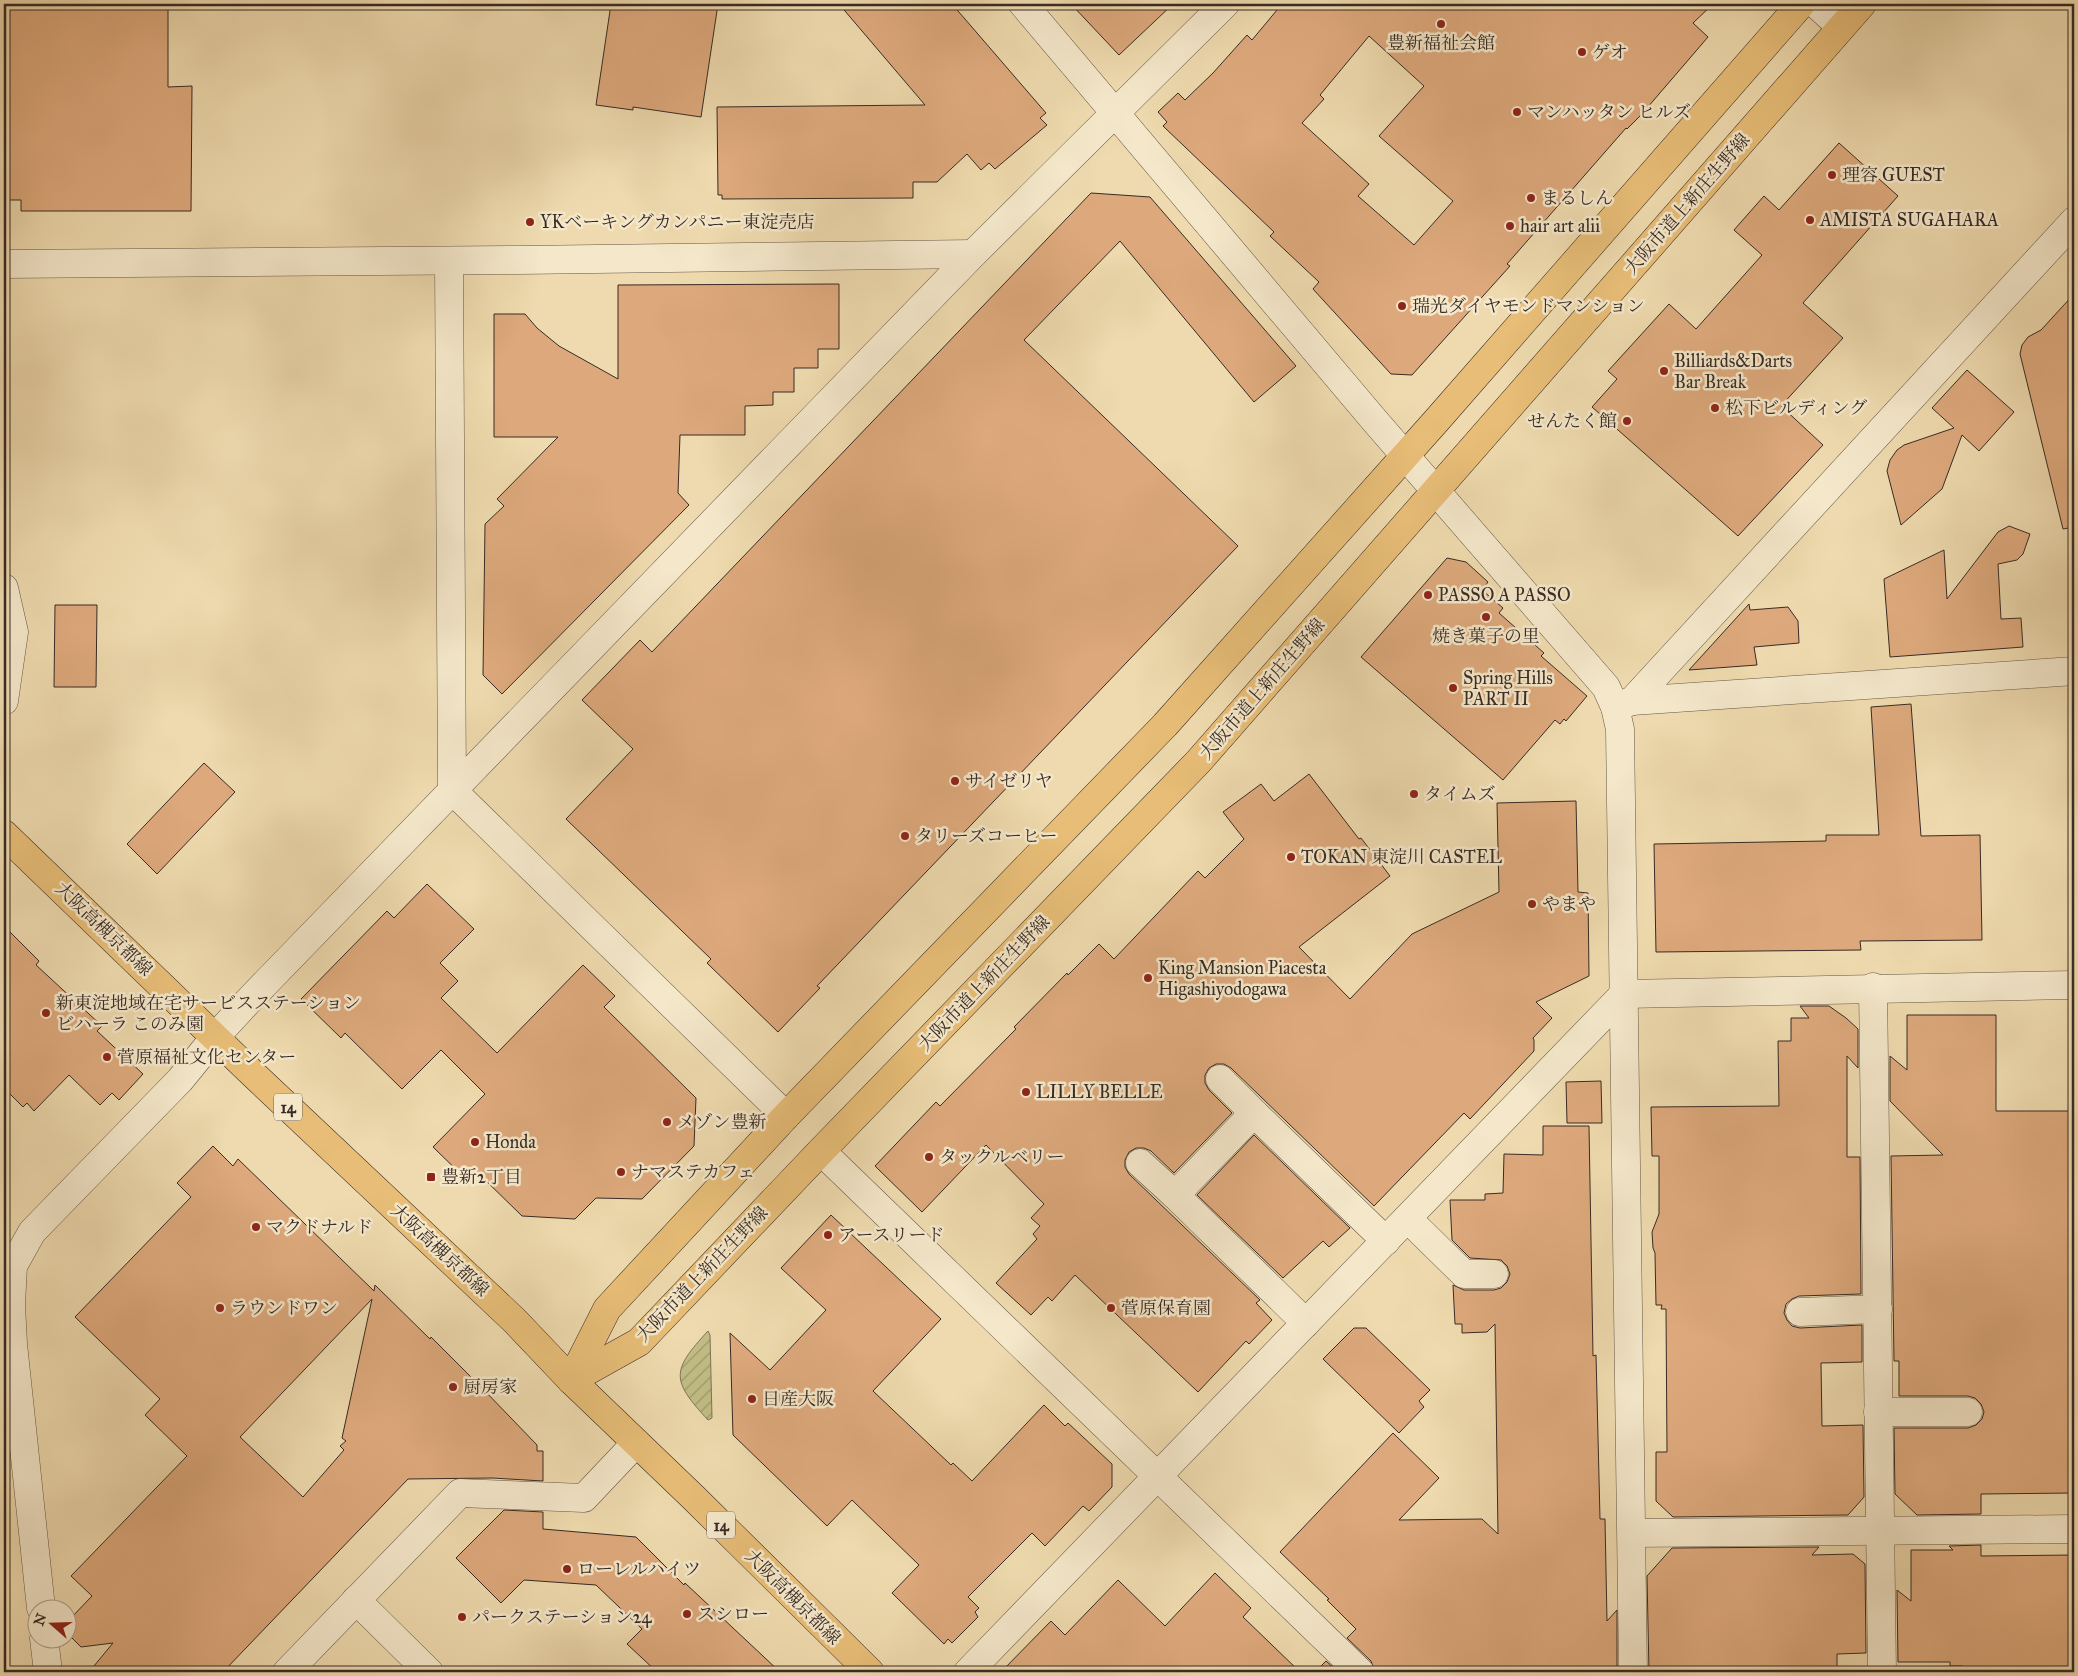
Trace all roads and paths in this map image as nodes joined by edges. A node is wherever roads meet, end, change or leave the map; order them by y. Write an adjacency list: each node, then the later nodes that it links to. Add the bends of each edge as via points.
1 (1024, 4): 7 (street)
2 (1225, 4): 7 (street)
3 (1801, 4): 12 (main road)
4 (1816, 4): 6 (street)
5 (1862, 4): 6 (main road, 大阪市道上新庄生野線)
6 (1841, 27): 13 (main road, 大阪市道上新庄生野線)
7 (1116, 113): 9 (street); 12 (street)
8 (2074, 222): 17 (street)
9 (973, 254): 10 (street); 18 (street)
10 (449, 261): 11 (street); 18 (street)
11 (4, 264)
12 (1406, 455): 13 (street); 26 (main road, via 1165,725)
13 (1437, 490): 17 (street); 27 (main road, 大阪市道上新庄生野線, via 1198,762)
14 (4, 588): 16 (street, via 14,632)
15 (2074, 671): 17 (street)
16 (4, 701)
17 (1624, 704): 22 (street, via 1620,729)
18 (452, 790): 23 (street); 26 (street)
19 (4, 834): 23 (main road, 大阪高槻京都線 / 14)
20 (2074, 985): 21 (street)
21 (1873, 987): 22 (street); 33 (street)
22 (1624, 994): 30 (street); 43 (street)
23 (216, 1036): 36 (main road, 大阪高槻京都線 / 14, via 514,1320); 44 (street, via 180,1080 32,1232 13,1266 13,1344)
24 (1220, 1079): 25 (street)
25 (1254, 1113): 29 (street); 31 (street)
26 (786, 1116): 36 (main road, via 607,1309)
27 (821, 1150): 36 (main road, 大阪市道上新庄生野線, via 639,1342); 40 (street)
28 (1140, 1163): 29 (street)
29 (1175, 1195): 35 (street)
30 (1408, 1219): 31 (street); 32 (street, via 1464,1274)
31 (1386, 1241): 35 (street)
32 (1494, 1274)
33 (1878, 1309): 34 (street); 37 (street)
34 (1800, 1312)
35 (1306, 1323): 40 (street)
36 (570, 1380): 39 (main road, 大阪高槻京都線 / 14)
37 (1878, 1412): 38 (street); 42 (street)
38 (1968, 1412)
39 (636, 1442): 45 (street, via 584,1498 460,1493); 50 (main road, 大阪高槻京都線 / 14)
40 (1157, 1478): 51 (street); 52 (street)
41 (2074, 1529): 42 (street)
42 (1879, 1531): 43 (street); 54 (street)
43 (1632, 1533): 53 (street)
44 (40, 1598)
45 (356, 1600): 48 (street); 49 (street)
46 (45, 1648): 47 (street)
47 (48, 1672)
48 (286, 1672)
49 (429, 1672)
50 (870, 1672)
51 (968, 1672)
52 (1360, 1672)
53 (1633, 1672)
54 (1882, 1672)

